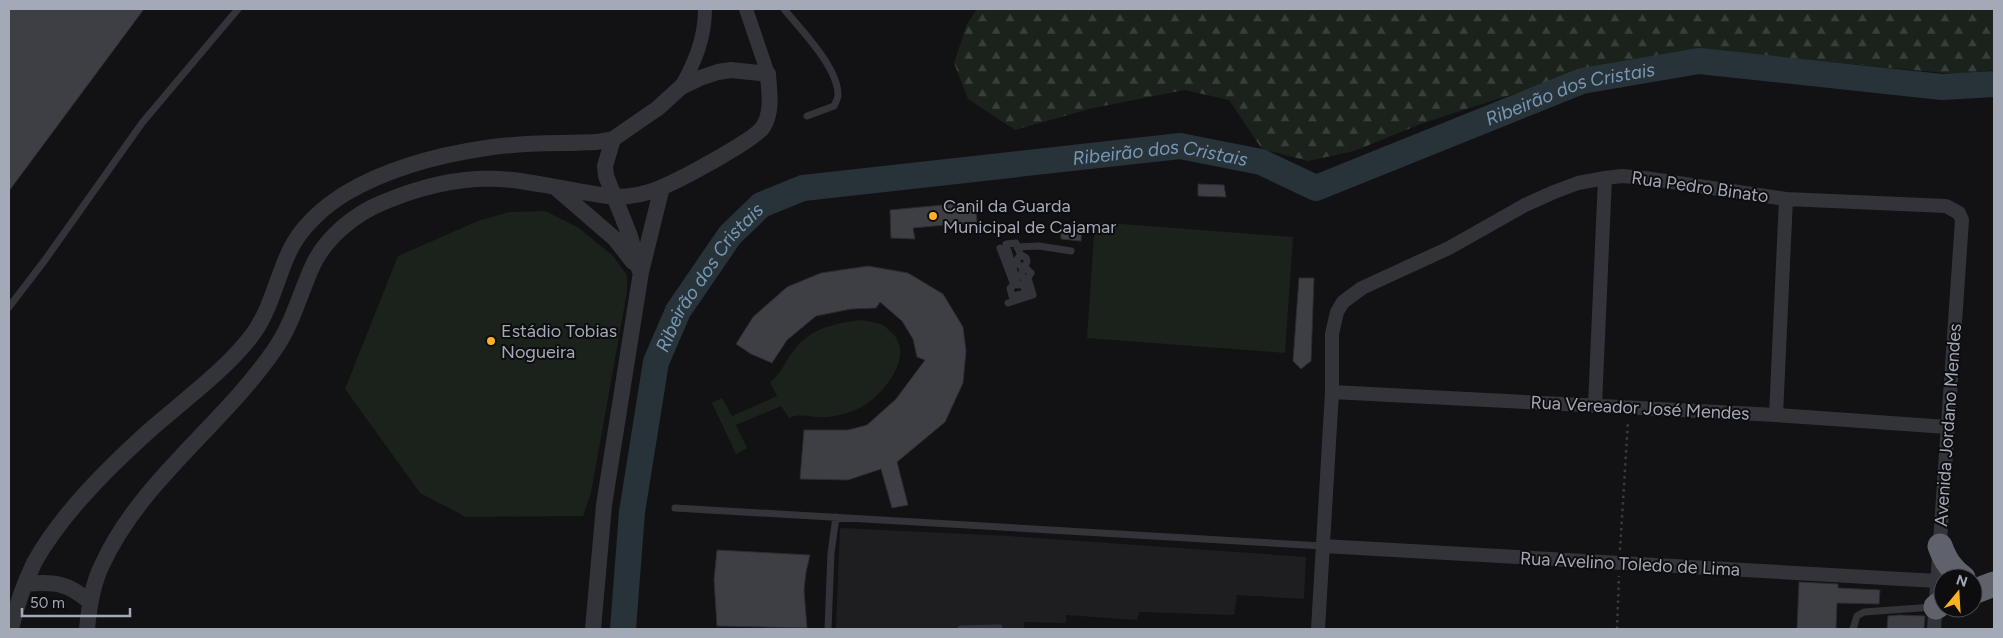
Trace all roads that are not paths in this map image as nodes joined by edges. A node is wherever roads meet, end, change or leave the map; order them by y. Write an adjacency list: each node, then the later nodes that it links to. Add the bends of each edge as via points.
1 (238, 9): 20 (lane, via 142,123)
2 (705, 9): 6 (street, via 697,56)
3 (746, 9): 5 (street)
4 (784, 9): 7 (lane, via 827,64 836,81 839,96 834,106)
5 (768, 74): 6 (street, via 731,70); 11 (street, via 770,104 763,128 743,143)
6 (681, 87): 8 (street, via 658,108)
7 (807, 116)
8 (613, 139): 12 (street, via 605,166); 31 (street, via 487,148 447,155 370,180 344,195 313,219 296,239 261,321 250,338 122,456 89,491 62,522 34,563)
9 (1605, 178): 13 (street, Rua Pedro Binato, via 1645,178); 21 (street, Rua Pedro Binato, via 1578,183 1525,205 1449,248 1362,288 1343,302 1333,323); 22 (street)
10 (554, 186): 12 (street); 18 (street, via 615,239); 32 (street, via 511,180 446,182 384,202 358,216 332,238 313,265 297,310 275,349 249,383 137,507 101,567)
11 (662, 187): 12 (street, via 629,197); 18 (street)
12 (615, 197): 18 (street)
13 (1786, 199): 14 (street, Rua Pedro Binato, via 1946,206 1958,213); 23 (street)
14 (1962, 220): 24 (street, Avenida Jordano Mendes)
15 (1018, 247): 16 (lane, via 1016,243 1006,244 1018,285 1023,284 1026,293 1012,296 1010,288 1014,286); 17 (lane, via 1039,246); 19 (lane, via 1021,256 1018,264 1024,266 1021,275 1028,278 1033,295)
16 (1000, 248)
17 (1072, 251)
18 (640, 270): 38 (street, via 604,505)
19 (1008, 303)
20 (9, 307)
21 (1332, 392): 22 (street, Rua Vereador José Mendes); 27 (street, Rua Pedro Binato)
22 (1595, 405): 23 (street, Rua Vereador José Mendes)
23 (1776, 415): 24 (street, Rua Vereador José Mendes)
24 (1947, 427): 28 (street, Avenida Jordano Mendes)
25 (674, 508): 26 (lane)
26 (836, 517): 27 (lane); 39 (lane)
27 (1323, 546): 33 (street, Rua Avelino Toledo de Lima, via 1619,564); 41 (street, Rua Pedro Binato)
28 (1940, 546): 29 (street, Avenida Jordano Mendes); 30 (highway)
29 (1939, 568)
30 (1951, 568)
31 (25, 584): 32 (street, via 52,582 66,586); 35 (street)
32 (90, 602): 37 (street)
33 (1933, 604)
34 (1933, 605): 42 (lane, via 1864,612 1857,616)
35 (10, 628)
36 (999, 628): 40 (lane)
37 (87, 629)
38 (593, 629)
39 (828, 629)
40 (961, 629)
41 (1318, 629)
42 (1853, 629)

